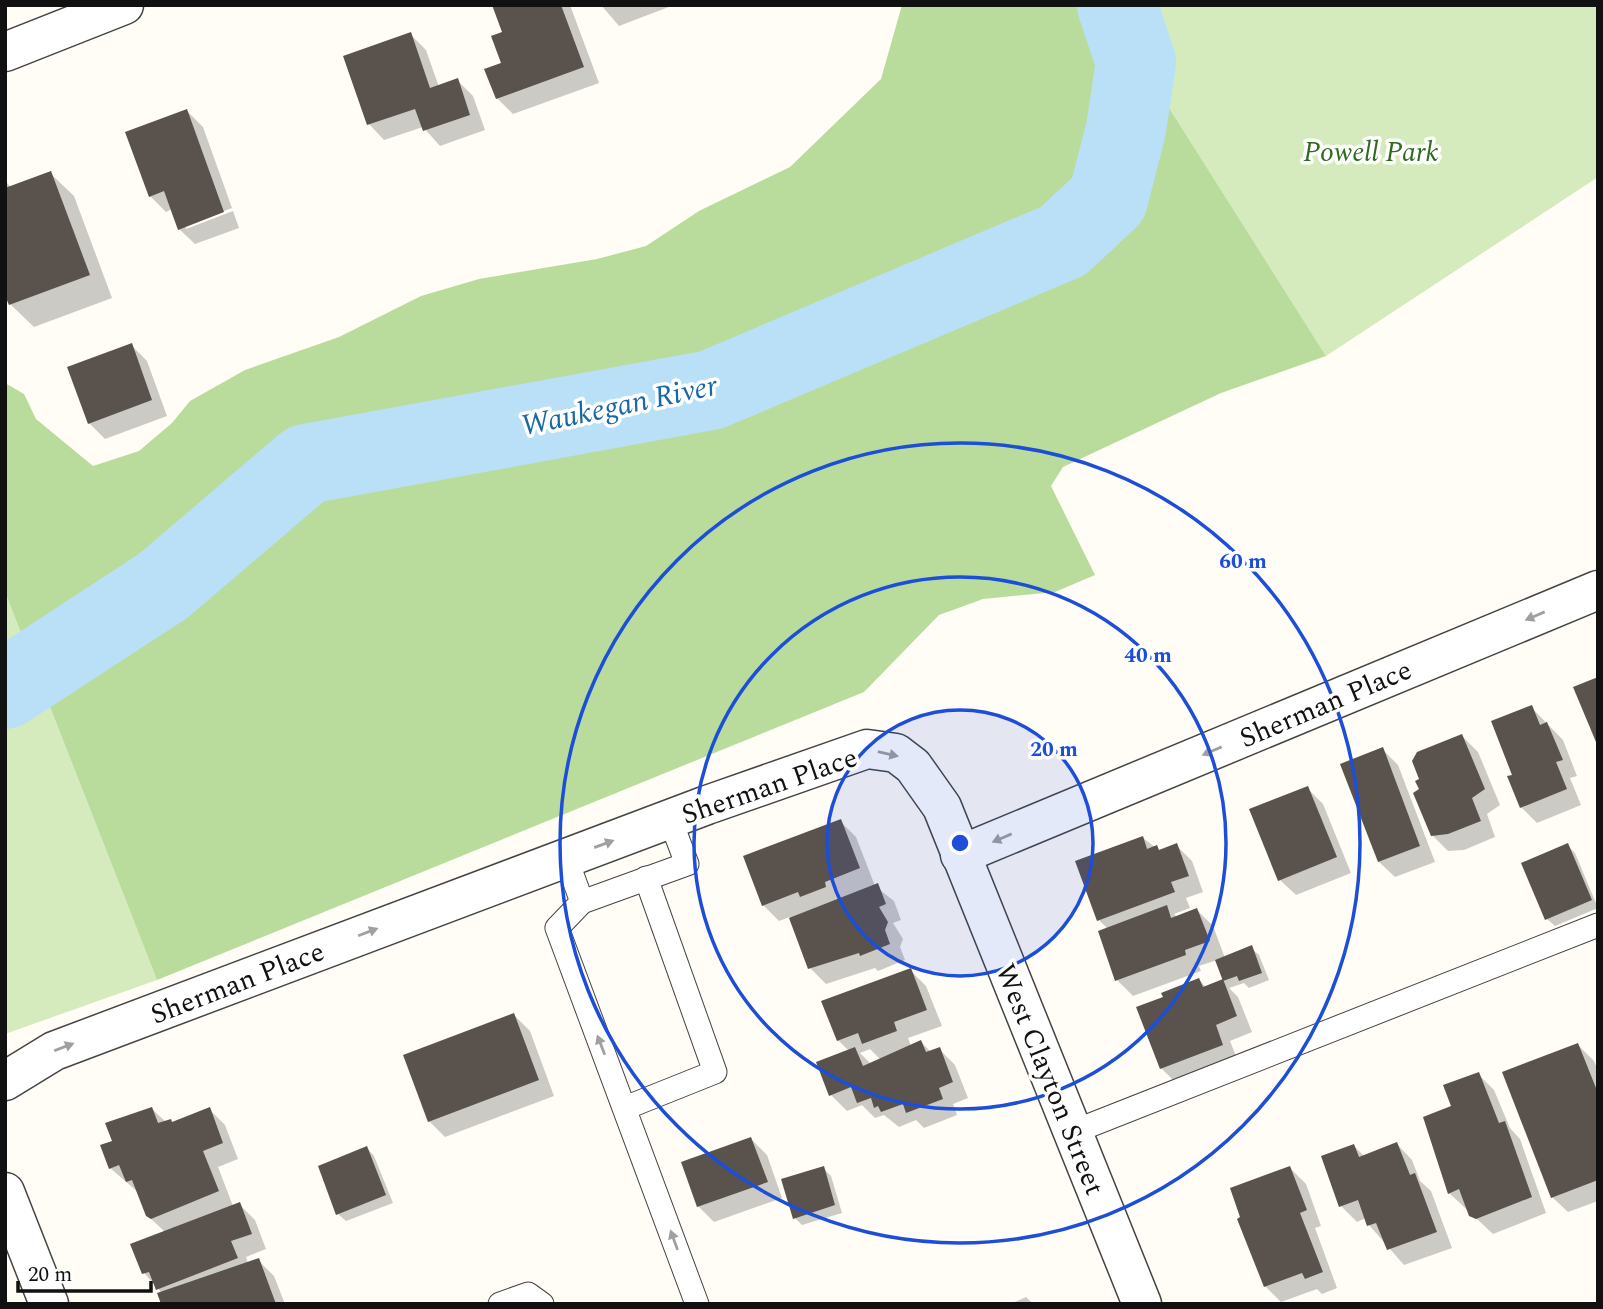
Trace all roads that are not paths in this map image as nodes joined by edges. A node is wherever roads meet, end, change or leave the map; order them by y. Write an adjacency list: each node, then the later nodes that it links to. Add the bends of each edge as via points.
1 (124, 5): 2 (street)
2 (5, 52)
3 (1598, 590): 5 (street, Sherman Place, one-way to 5)
4 (670, 819): 5 (street, Sherman Place, one-way to 5, via 867,750 876,751 896,754 914,766 942,807); 6 (street, Sherman Place, one-way to 4); 7 (lane, via 687,864)
5 (960, 855): 12 (street, West Clayton Street)
6 (566, 858): 8 (lane); 10 (street, Sherman Place, one-way to 6, via 54,1051)
7 (646, 878): 8 (lane); 11 (lane, via 715,1072)
8 (582, 902): 11 (lane, one-way to 8, via 557,928)
9 (1598, 925): 12 (lane)
10 (5, 1081)
11 (625, 1108): 17 (lane, one-way to 11)
12 (1073, 1132): 18 (street, West Clayton Street)
13 (5, 1192): 14 (street)
14 (48, 1304)
15 (500, 1304): 16 (lane, via 528,1294)
16 (542, 1304)
17 (697, 1304)
18 (1142, 1304)

